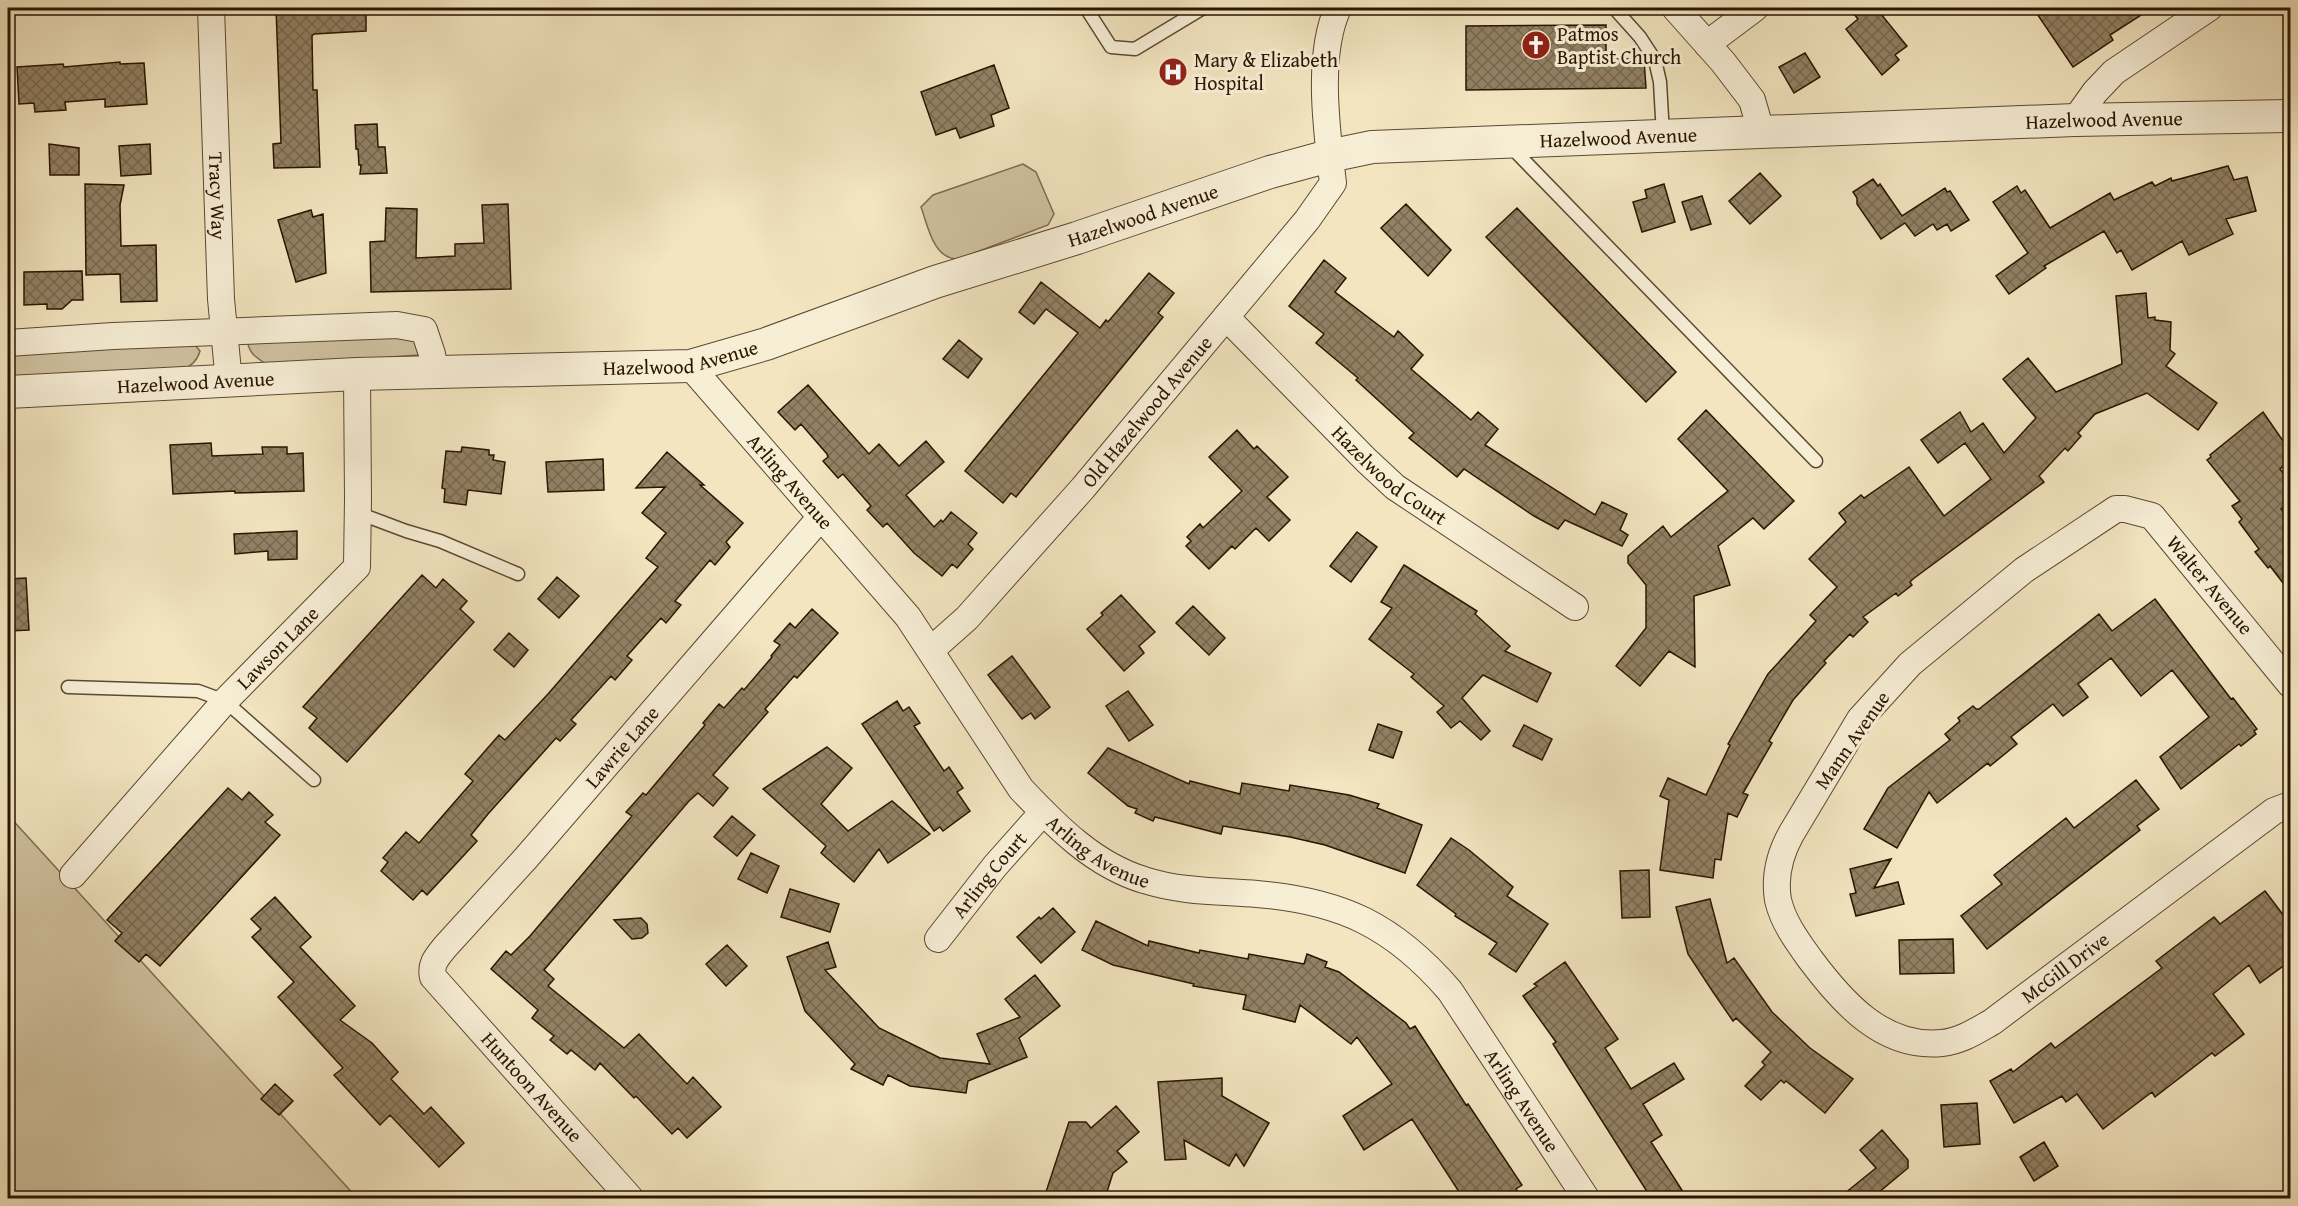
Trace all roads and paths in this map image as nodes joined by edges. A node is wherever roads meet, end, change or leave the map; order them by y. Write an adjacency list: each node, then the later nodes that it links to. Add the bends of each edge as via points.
1 (211, 8): 17 (street, Tracy Way)
2 (1086, 8): 3 (lane, via 1111,47 1135,49)
3 (1203, 8)
4 (1338, 8): 15 (street, Old Hazelwood Avenue, via 1326,66)
5 (1614, 8): 13 (lane, via 1655,60)
6 (1675, 8): 9 (street)
7 (1755, 8): 9 (street)
8 (2210, 8): 11 (street, via 2114,72)
9 (1707, 44): 12 (street, via 1752,100)
10 (2290, 116): 11 (street, Hazelwood Avenue)
11 (2075, 120): 12 (street, Hazelwood Avenue)
12 (1761, 131): 13 (street, Hazelwood Avenue)
13 (1663, 135): 14 (street, Hazelwood Avenue)
14 (1506, 142): 15 (street, Hazelwood Avenue, via 1372,147); 24 (lane)
15 (1329, 156): 16 (street, Old Hazelwood Avenue, via 1333,183); 19 (street, Hazelwood Avenue, via 1194,196 935,282 766,345)
16 (1226, 317): 29 (street, Hazelwood Court, via 1395,487); 30 (street, Old Hazelwood Avenue, via 1083,488 967,618)
17 (225, 333): 18 (street); 20 (street, via 406,326 424,330); 22 (street, Tracy Way)
18 (8, 344)
19 (690, 366): 20 (street, Hazelwood Avenue); 27 (street, Arling Avenue)
20 (435, 372): 21 (street, Hazelwood Avenue)
21 (357, 374): 22 (street, Hazelwood Avenue); 26 (street, Lawson Lane)
22 (230, 382): 23 (street, Hazelwood Avenue)
23 (8, 392)
24 (1816, 461)
25 (2116, 509): 31 (street, Walter Avenue, via 2152,516); 40 (street, Mann Avenue, via 2024,570 1910,664 1860,719 1842,746 1784,848 1777,887 1784,918)
26 (358, 513): 28 (lane, via 440,541); 33 (street, Lawson Lane, via 357,567)
27 (820, 518): 30 (street, Arling Avenue, via 908,617); 39 (street, Lawrie Lane, via 526,858 444,947 431,969)
28 (518, 574)
29 (1575, 607)
30 (931, 650): 36 (street, Arling Avenue, via 1022,789)
31 (2290, 684)
32 (68, 687): 33 (lane, via 198,691)
33 (225, 701): 34 (lane); 37 (street, Lawson Lane)
34 (314, 780)
35 (2290, 805): 40 (street, McGill Drive, via 2274,811 1992,1022 1965,1037 1944,1043 1896,1037 1878,1029)
36 (1043, 812): 38 (street, Arling Court); 42 (street, Arling Avenue, via 1100,860 1143,880 1197,891 1302,898 1329,905 1403,944 1450,991)
37 (73, 875)
38 (938, 939)
39 (433, 977): 41 (street, Huntoon Avenue)
40 (1830, 986)
41 (630, 1198)
42 (1586, 1198)

